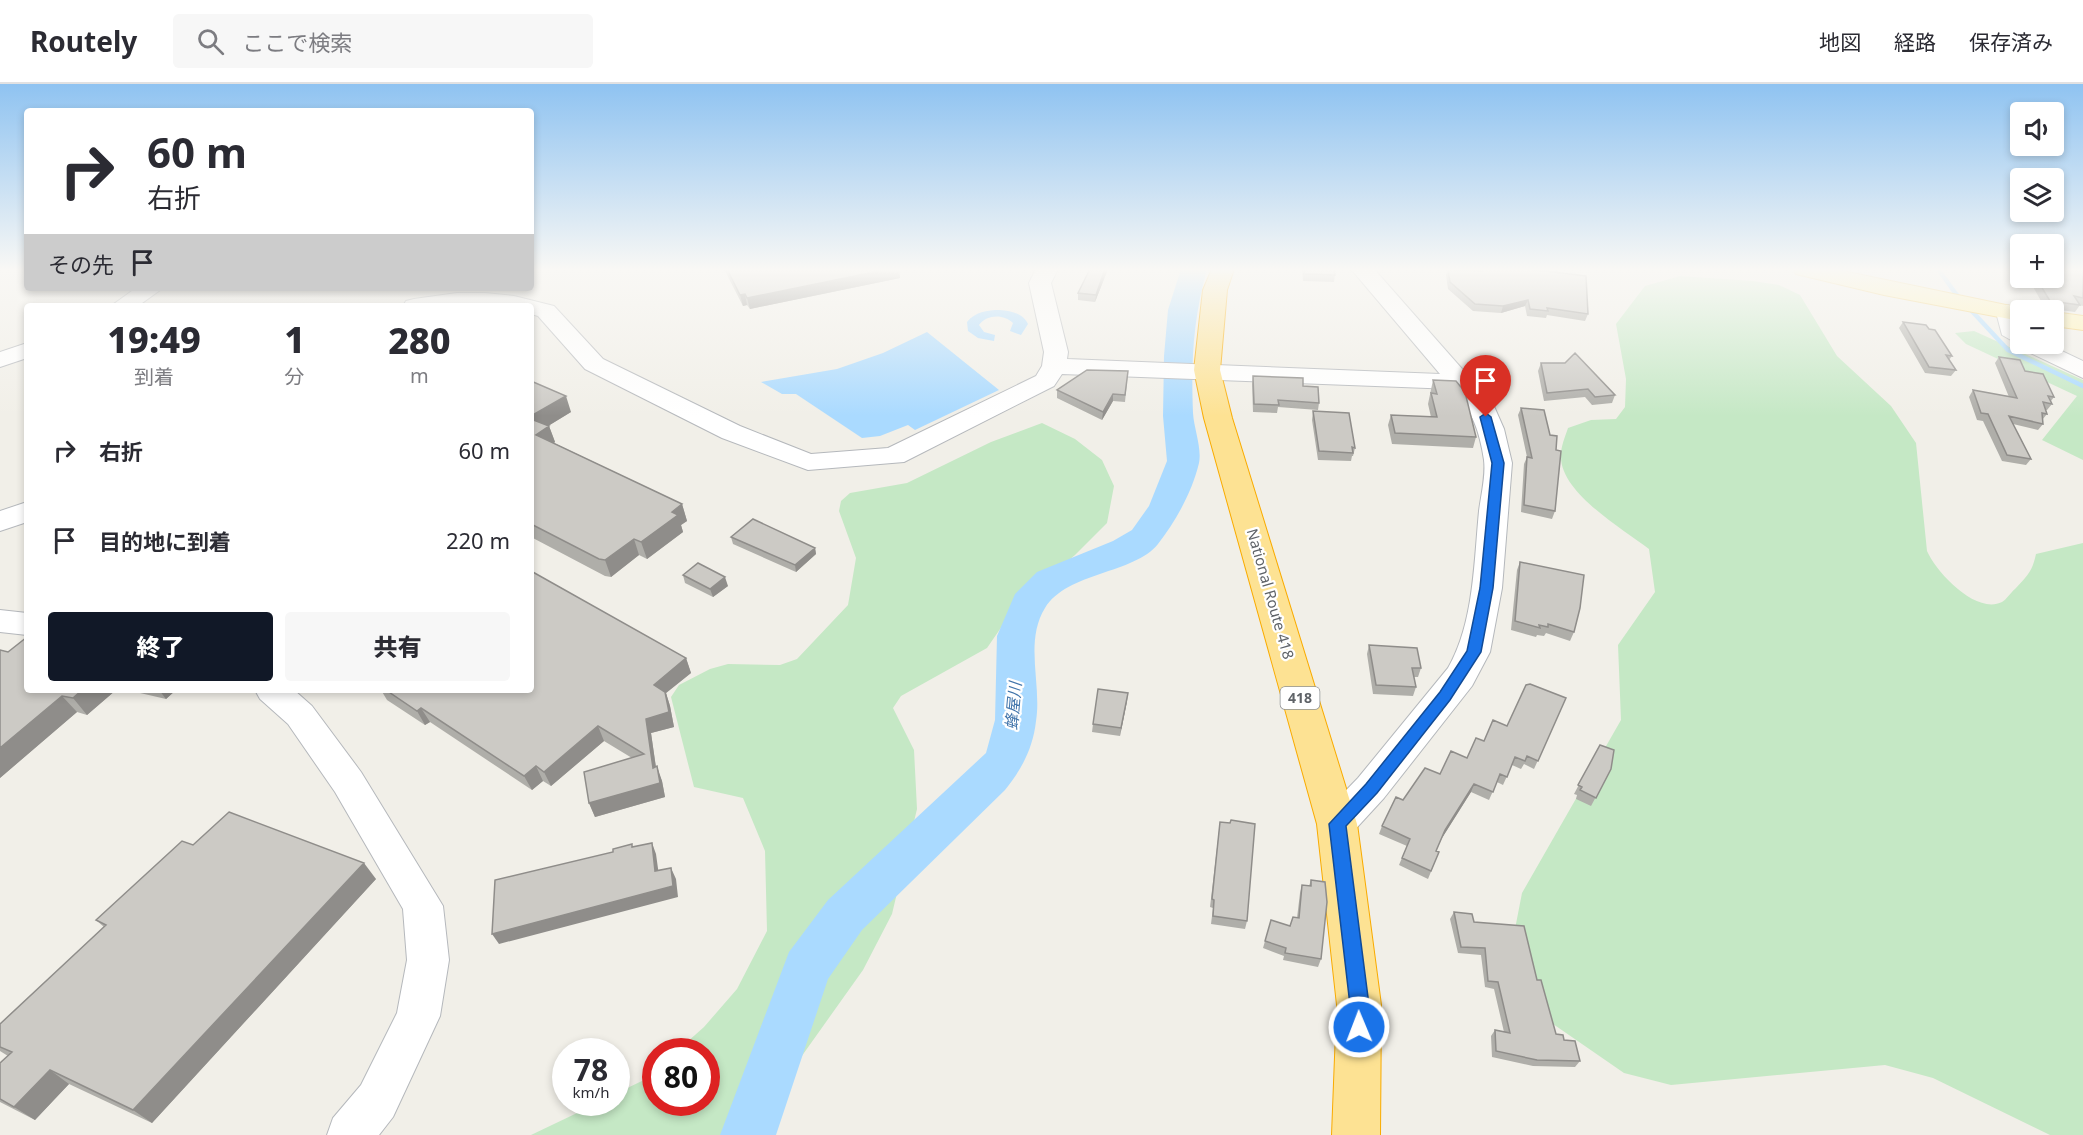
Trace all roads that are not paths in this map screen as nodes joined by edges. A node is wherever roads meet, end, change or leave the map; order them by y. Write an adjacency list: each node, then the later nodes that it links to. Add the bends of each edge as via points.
1 (552, 318): 10 (street, via 594,364 731,432 808,462 894,456 1045,381)
2 (1048, 318): 10 (street, via 1056,352)
3 (1212, 318): 11 (highway, National Route 418 / 418)
4 (1406, 318): 13 (street)
5 (2064, 320): 6 (main road)
6 (2083, 323)
7 (24, 351): 9 (street)
8 (2050, 354): 12 (street)
9 (0, 360)
10 (1054, 366): 11 (street)
11 (1207, 370): 13 (street); 19 (highway, National Route 418 / 418)
12 (2083, 371)
13 (1462, 381): 19 (street, via 1480,404 1491,429 1498,463 1486,588 1474,652 1445,696 1371,789)
14 (24, 512): 15 (street)
15 (0, 522)
16 (0, 621): 17 (street)
17 (24, 624)
18 (275, 693): 20 (street, via 300,715 348,782 423,906 428,960 418,1016 377,1101)
19 (1337, 824): 21 (highway, National Route 418 / 418, via 1359,1005)
20 (350, 1135)
21 (1356, 1135)

